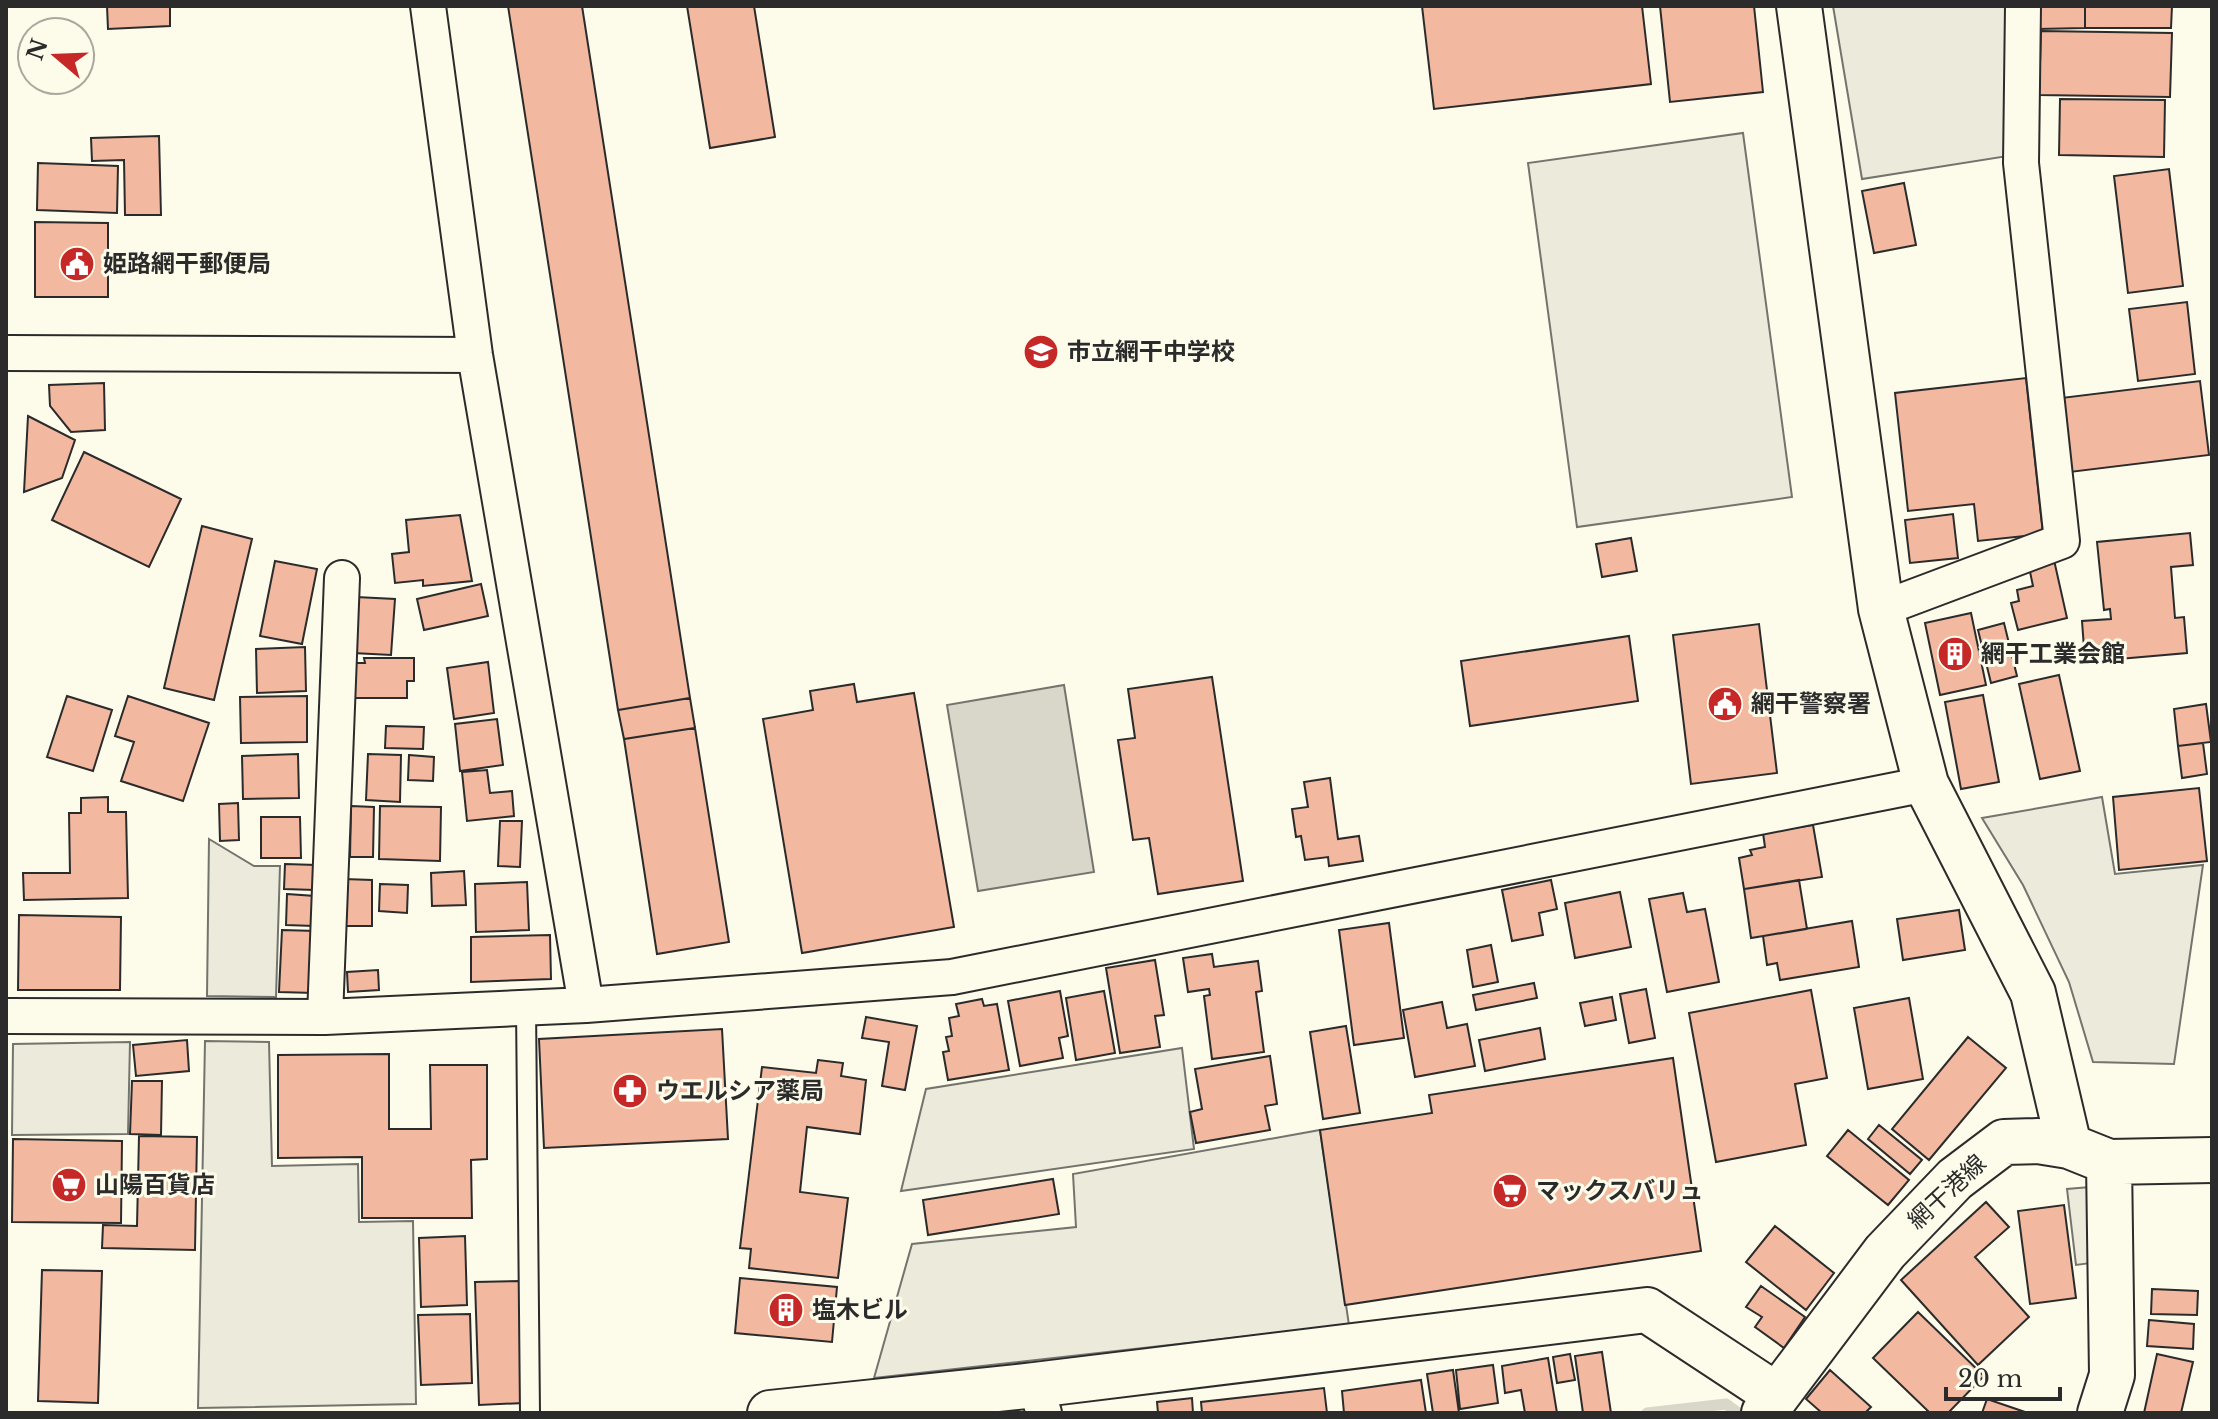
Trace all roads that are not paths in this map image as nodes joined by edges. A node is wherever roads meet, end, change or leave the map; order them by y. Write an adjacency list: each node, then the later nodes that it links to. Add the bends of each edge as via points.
1 (428, 6): 5 (street)
2 (1799, 6): 7 (street)
3 (2023, 6): 7 (street, via 2021,163 2062,541)
4 (6, 353): 5 (street)
5 (475, 355): 9 (street)
6 (342, 578): 12 (street)
7 (1881, 609): 8 (street)
8 (1926, 784): 9 (street, via 952,977); 13 (street, via 2033,993)
9 (586, 1005): 10 (street)
10 (526, 1008): 12 (street); 20 (lane)
11 (6, 1016): 12 (street)
12 (325, 1017)
13 (2051, 1072): 14 (street, via 2031,1111); 15 (street)
14 (2004, 1142): 15 (street, 網干港線); 19 (street, 網干港線, via 1955,1179 1885,1252)
15 (2069, 1146): 17 (street, 網干港線)
16 (2212, 1160): 17 (street, 網干港線)
17 (2109, 1162): 22 (street, via 2112,1375)
18 (1040, 1399): 19 (street, via 1647,1310); 21 (street)
19 (1770, 1404)
20 (530, 1413)
21 (770, 1413)
22 (2100, 1413)

